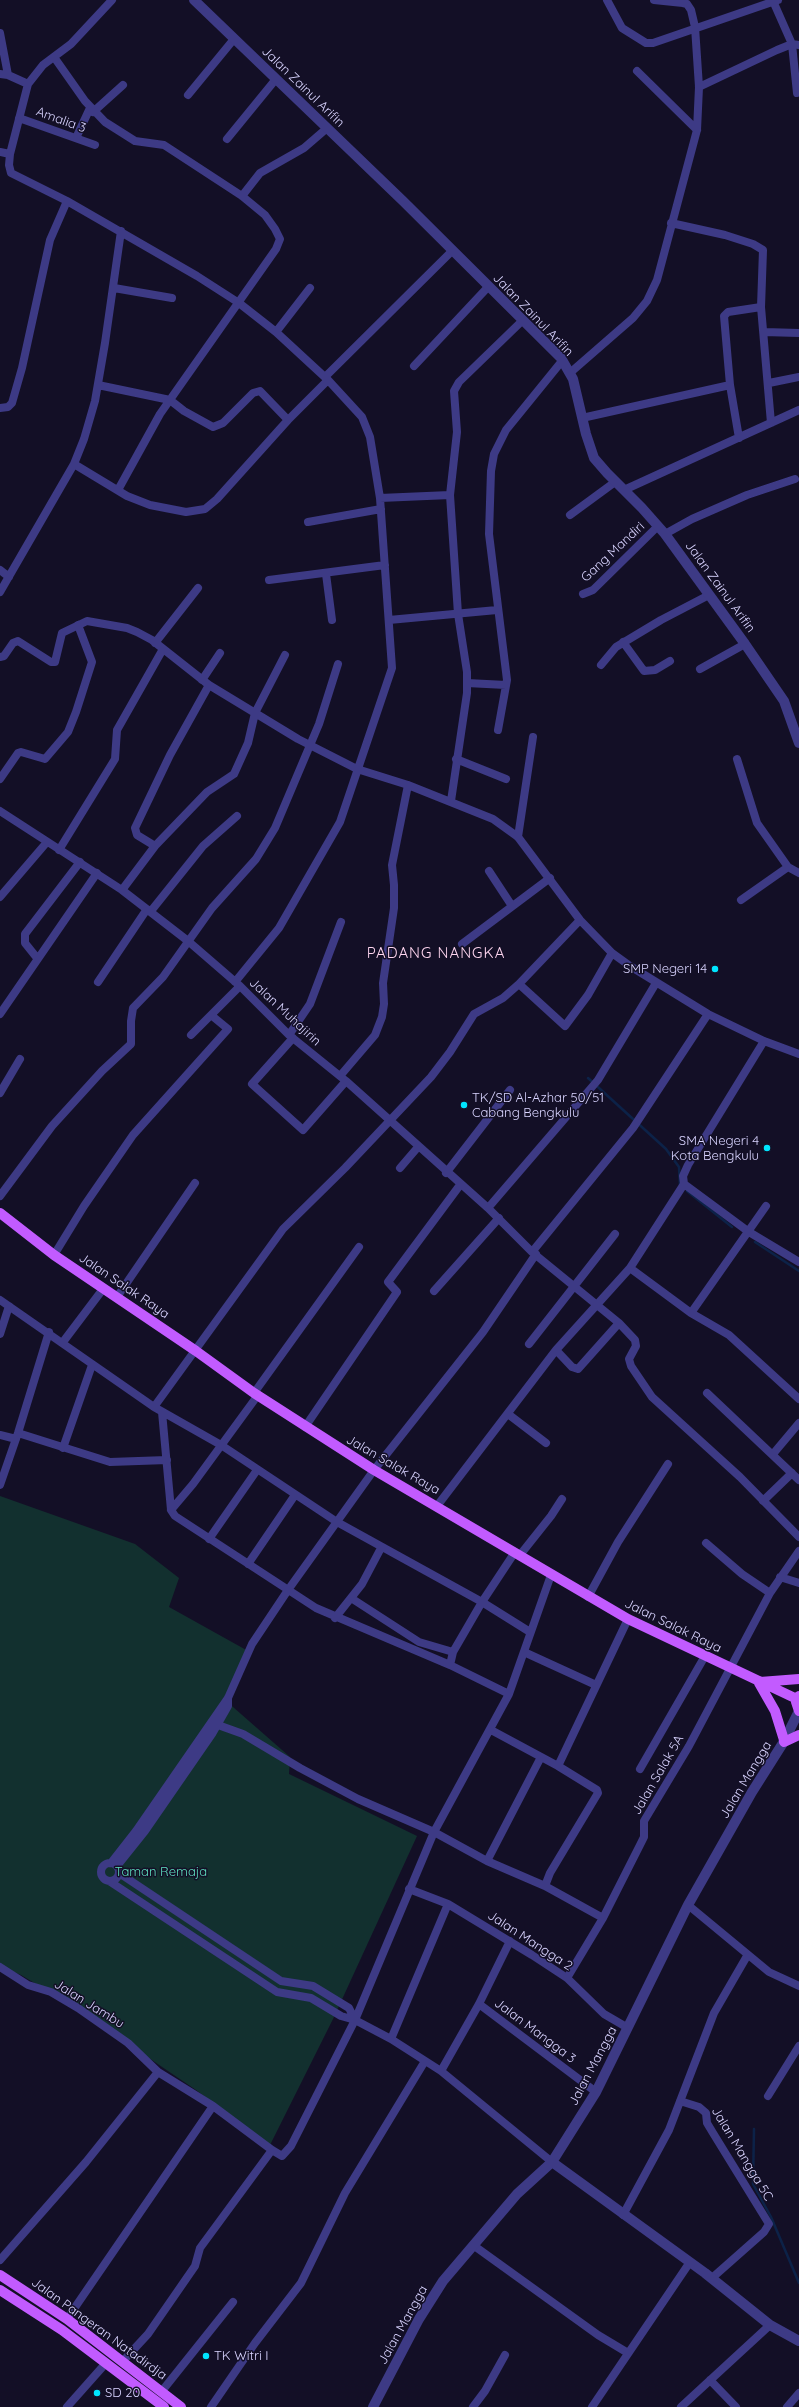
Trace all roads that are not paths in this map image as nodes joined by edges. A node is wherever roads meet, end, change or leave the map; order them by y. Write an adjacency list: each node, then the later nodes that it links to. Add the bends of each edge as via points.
1 (112, 0): 12 (street, via 71,44)
2 (194, 0): 10 (street, Jalan Zainul Arifin)
3 (607, 0): 8 (street, via 622,28 646,43 653,43)
4 (654, 0): 6 (street)
5 (776, 1): 7 (street); 11 (street)
6 (687, 2): 8 (street)
7 (752, 4): 8 (street)
8 (695, 27): 18 (street)
9 (0, 33): 14 (street)
10 (234, 39): 15 (street, Jalan Zainul Arifin); 20 (street)
11 (796, 44): 18 (street); 19 (street)
12 (54, 57): 16 (street, via 43,65); 21 (street)
13 (637, 71): 24 (street)
14 (4, 75): 16 (street)
15 (276, 79): 23 (street, Jalan Zainul Arifin); 26 (street)
16 (28, 84): 22 (street)
17 (123, 85): 21 (street)
18 (699, 87): 24 (street)
19 (797, 93)
20 (188, 95)
21 (92, 110): 25 (street); 30 (street, via 104,122 135,141 164,145)
22 (19, 118): 25 (street, Amalia 3); 29 (street)
23 (326, 129): 30 (street, via 304,148 260,173); 34 (street, Jalan Zainul Arifin)
24 (697, 130): 32 (street)
25 (76, 138): 27 (street, Amalia 3)
26 (227, 139)
27 (95, 145)
28 (0, 152): 29 (street)
29 (10, 154): 31 (street, via 10,170 13,176)
30 (242, 196): 39 (street, via 265,215 280,239 276,249)
31 (67, 201): 33 (street); 54 (street, via 50,240 12,403 8,407)
32 (671, 223): 40 (street, via 725,235 763,250); 47 (street, via 657,280 647,301 632,318)
33 (121, 231): 36 (street); 39 (street)
34 (452, 251): 35 (street, Jalan Zainul Arifin); 49 (street)
35 (488, 287): 41 (street, Jalan Zainul Arifin); 46 (street)
36 (114, 288): 38 (street); 51 (street)
37 (310, 288): 42 (street)
38 (172, 298)
39 (239, 302): 42 (street); 53 (street)
40 (761, 306): 43 (street); 52 (street, via 728,312 724,316)
41 (523, 320): 45 (street, Jalan Zainul Arifin); 65 (street, via 454,391 457,432)
42 (276, 332): 49 (street)
43 (764, 332): 44 (street); 50 (street)
44 (799, 333)
45 (562, 361): 47 (street, Jalan Zainul Arifin); 81 (street, via 506,430 494,454 488,505)
46 (414, 366)
47 (571, 372): 56 (street, Jalan Zainul Arifin)
48 (799, 377): 50 (street)
49 (326, 379): 57 (street); 66 (street, via 350,402 367,427)
50 (769, 382): 58 (street)
51 (98, 385): 53 (street); 60 (street, via 84,439)
52 (730, 385): 56 (street); 59 (street)
53 (170, 400): 57 (street, via 204,423 217,426 224,423 253,393 260,391); 63 (street)
54 (0, 408)
55 (799, 410): 58 (street)
56 (582, 418): 62 (street, Jalan Zainul Arifin, via 594,458)
57 (288, 420): 63 (street, via 205,509 186,512 171,510 150,505)
58 (771, 423): 59 (street)
59 (739, 438): 64 (street)
60 (74, 464): 63 (street); 75 (street)
61 (795, 479): 71 (street, via 747,495)
62 (615, 482): 64 (street, Jalan Zainul Arifin); 68 (street)
63 (118, 490)
64 (624, 490): 70 (street, Jalan Zainul Arifin)
65 (450, 495): 66 (street); 82 (street)
66 (380, 498): 67 (street)
67 (381, 509): 69 (street); 72 (street)
68 (570, 515)
69 (308, 522)
70 (658, 526): 71 (street, Jalan Zainul Arifin); 79 (street, Gang Mandiri, via 593,590)
71 (665, 534): 80 (street, Jalan Zainul Arifin)
72 (385, 565): 74 (street); 84 (street)
73 (0, 570): 75 (street)
74 (326, 574): 76 (street); 83 (street)
75 (9, 577): 78 (street)
76 (269, 580)
77 (198, 588): 87 (street)
78 (0, 592)
79 (583, 594)
80 (709, 596): 86 (street); 88 (street, Jalan Zainul Arifin)
81 (497, 610): 82 (street); 99 (street)
82 (458, 614): 84 (street); 98 (street)
83 (332, 620)
84 (389, 620): 107 (street, via 392,668)
85 (78, 625): 87 (street, via 87,621 127,628); 92 (street, via 62,633 55,662 18,641); 108 (street, via 92,662 68,732 45,760 18,753)
86 (623, 642): 93 (street, via 644,671 655,670); 95 (street, via 611,650)
87 (155, 643): 89 (street)
88 (746, 644): 96 (street); 103 (street, Jalan Zainul Arifin, via 784,701)
89 (163, 649): 97 (street); 117 (street, via 117,730 115,759)
90 (220, 652): 97 (street)
91 (285, 655): 100 (street)
92 (0, 657)
93 (670, 661)
94 (338, 664): 104 (street)
95 (601, 665)
96 (700, 669)
97 (206, 682): 100 (street); 116 (street, via 135,828 137,835)
98 (467, 683): 99 (street); 105 (street)
99 (506, 685): 101 (street)
100 (255, 713): 104 (street); 116 (street, via 248,742 234,774 207,792)
101 (498, 730)
102 (533, 737): 114 (street)
103 (799, 743)
104 (310, 745): 107 (street); 131 (street, via 275,828 256,859 212,908)
105 (456, 758): 109 (street); 111 (street)
106 (737, 759): 119 (street, via 757,823)
107 (357, 769): 110 (street); 137 (street, via 340,822 306,877 300,893 279,928)
108 (0, 779)
109 (506, 780)
110 (408, 785): 111 (street); 147 (street, via 395,845 392,875 394,885 382,1017 375,1034)
111 (451, 801): 114 (street, via 493,819)
112 (2, 815): 115 (street, Jalan Muhajirin)
113 (237, 816): 128 (street, via 203,846)
114 (518, 837): 123 (street)
115 (47, 842): 117 (street, Jalan Muhajirin); 125 (street)
116 (155, 846): 124 (street)
117 (59, 850): 118 (street, Jalan Muhajirin)
118 (80, 862): 121 (street, Jalan Muhajirin); 134 (street, via 26,934 25,943)
119 (788, 867): 122 (street); 126 (street)
120 (489, 871): 127 (street)
121 (96, 873): 124 (street, Jalan Muhajirin); 134 (street)
122 (799, 873)
123 (550, 878): 127 (street); 129 (street)
124 (122, 890): 128 (street, Jalan Muhajirin)
125 (0, 897)
126 (741, 900)
127 (512, 906): 132 (street)
128 (149, 910): 131 (street, Jalan Muhajirin); 135 (street)
129 (580, 920): 133 (street); 138 (street)
130 (340, 922): 143 (street, via 310,1004)
131 (188, 941): 137 (street, Jalan Muhajirin); 157 (street, via 163,977 133,1008 132,1044 102,1071 52,1126)
132 (462, 944)
133 (612, 952): 136 (street); 138 (street, via 588,995 565,1026)
134 (38, 958): 139 (street)
135 (98, 982)
136 (656, 982): 141 (street); 159 (street, via 598,1080)
137 (237, 984): 140 (street); 143 (street, Jalan Muhajirin)
138 (519, 984): 150 (street, via 503,998 474,1014 431,1077)
139 (0, 1014)
140 (211, 1014): 142 (street); 166 (street, via 228,1029 133,1135)
141 (708, 1014): 144 (street); 165 (street, via 633,1128)
142 (191, 1035)
143 (291, 1037): 147 (street, Jalan Muhajirin); 147 (street, via 252,1084 304,1130)
144 (764, 1041): 145 (street); 156 (street, via 688,1165 683,1176)
145 (799, 1054)
146 (20, 1059): 149 (street)
147 (343, 1079): 150 (street, Jalan Muhajirin)
148 (510, 1090): 153 (street)
149 (0, 1093)
150 (390, 1120): 151 (street, Jalan Muhajirin); 183 (street, via 283,1229)
151 (418, 1147): 152 (street); 153 (street, Jalan Muhajirin)
152 (400, 1168)
153 (446, 1173): 155 (street, Jalan Muhajirin)
154 (195, 1183): 172 (street)
155 (460, 1185): 159 (street, Jalan Muhajirin); 192 (street, via 388,1282 397,1292)
156 (684, 1185): 162 (street); 168 (street)
157 (0, 1196)
158 (766, 1206): 162 (street)
159 (488, 1208): 161 (street, Jalan Muhajirin)
160 (0, 1213): 166 (main road, Jalan Salak Raya)
161 (499, 1218): 165 (street, Jalan Muhajirin); 171 (street)
162 (749, 1232): 167 (street); 176 (street)
163 (615, 1234): 169 (street)
164 (359, 1247): 186 (street)
165 (534, 1253): 169 (street, Jalan Muhajirin); 202 (street, via 483,1332)
166 (54, 1255): 170 (main road, Jalan Salak Raya)
167 (799, 1262)
168 (630, 1268): 174 (street); 176 (street)
169 (573, 1286): 174 (street, Jalan Muhajirin); 181 (street)
170 (103, 1289): 172 (main road, Jalan Salak Raya); 180 (street)
171 (434, 1291)
172 (118, 1297): 183 (main road, Jalan Salak Raya)
173 (0, 1300): 175 (street)
174 (595, 1305): 177 (street, Jalan Muhajirin); 182 (street)
175 (9, 1306): 178 (street); 179 (street)
176 (691, 1313): 187 (street, via 729,1335)
177 (619, 1323): 182 (street, via 578,1369 572,1367); 208 (street, Jalan Muhajirin, via 635,1340 636,1346 629,1359 631,1366 652,1397)
178 (49, 1332): 180 (street); 194 (street)
179 (0, 1334)
180 (63, 1342): 184 (street)
181 (529, 1344)
182 (556, 1350): 190 (street)
183 (196, 1351): 186 (main road, Jalan Salak Raya); 188 (street)
184 (92, 1365): 188 (street); 197 (street)
185 (707, 1393): 198 (street)
186 (256, 1394): 192 (main road, Jalan Salak Raya); 196 (street)
187 (799, 1399)
188 (154, 1407): 189 (street)
189 (162, 1412): 196 (street); 199 (street)
190 (508, 1414): 195 (street); 209 (street)
191 (799, 1423): 198 (street)
192 (305, 1427): 202 (main road, Jalan Salak Raya)
193 (0, 1435): 194 (street)
194 (17, 1436): 197 (street); 205 (street)
195 (546, 1443)
196 (221, 1445): 201 (street); 210 (street)
197 (63, 1448): 199 (street, via 110,1462)
198 (773, 1454): 203 (street)
199 (167, 1460): 210 (street)
200 (668, 1464): 224 (street, via 618,1542)
201 (257, 1470): 206 (street); 213 (street)
202 (374, 1470): 209 (main road, Jalan Salak Raya); 211 (street)
203 (792, 1473): 204 (street); 208 (street)
204 (799, 1480)
205 (0, 1485)
206 (295, 1495): 211 (street); 218 (street)
207 (562, 1499): 217 (street, via 551,1516)
208 (763, 1500): 212 (street)
209 (437, 1506): 217 (main road, Jalan Salak Raya)
210 (170, 1510): 213 (street)
211 (337, 1522): 215 (street); 222 (street)
212 (799, 1537)
213 (209, 1539): 218 (street)
214 (706, 1543): 223 (street, via 742,1574)
215 (381, 1548): 225 (street, via 362,1584); 226 (street)
216 (799, 1551): 220 (street, Jalan Salak 5A)
217 (518, 1554): 219 (main road, Jalan Salak Raya); 226 (street)
218 (248, 1564): 222 (street)
219 (551, 1575): 224 (main road, Jalan Salak Raya); 229 (street)
220 (780, 1577): 221 (street); 223 (street, Jalan Salak 5A)
221 (799, 1583)
222 (288, 1590): 227 (street); 239 (street, via 252,1644)
223 (770, 1593): 234 (street, Jalan Salak 5A)
224 (588, 1597): 228 (main road, Jalan Salak Raya)
225 (351, 1598): 227 (street); 230 (street, via 419,1642)
226 (482, 1602): 229 (street); 230 (street)
227 (334, 1618): 233 (street)
228 (628, 1620): 232 (main road, Jalan Salak Raya); 237 (street)
229 (530, 1632): 231 (street)
230 (453, 1652): 233 (street)
231 (524, 1652): 237 (street); 238 (street)
232 (705, 1656): 234 (main road, Jalan Salak Raya); 248 (street)
233 (450, 1665): 238 (street)
234 (731, 1669): 236 (main road, Jalan Salak Raya); 257 (street, Jalan Salak 5A, via 644,1821 644,1837)
235 (799, 1679): 236 (main road)
236 (758, 1682): 240 (main road, Jalan Salak Raya); 245 (main road, via 775,1711)
237 (596, 1685): 247 (street)
238 (509, 1694): 243 (street)
239 (228, 1698): 242 (street, via 228,1706); 251 (street, via 150,1812)
240 (798, 1698): 241 (main road, via 796,1706)
241 (799, 1711): 245 (street, Jalan Mangga)
242 (218, 1725): 249 (street, via 243,1734 358,1799); 251 (street, via 145,1831)
243 (491, 1730): 246 (street); 249 (street)
244 (799, 1735): 245 (main road)
245 (784, 1741): 256 (street, Jalan Mangga)
246 (541, 1757): 247 (street); 250 (street)
247 (558, 1766): 253 (street, via 597,1790 596,1799)
248 (640, 1769)
249 (434, 1832): 250 (street); 254 (street)
250 (487, 1861): 253 (street)
251 (116, 1867): 252 (street, via 116,1878); 252 (street, via 104,1865 102,1877); 264 (street, via 281,1981 313,1986 349,2008)
252 (109, 1881): 264 (street, via 277,1992 311,1998 341,2016)
253 (545, 1886): 257 (street)
254 (409, 1888): 255 (street, Jalan Mangga 2); 264 (street)
255 (448, 1904): 258 (street, Jalan Mangga 2); 266 (street)
256 (688, 1905): 259 (street); 265 (street, Jalan Mangga)
257 (603, 1918): 261 (street, Jalan Salak 5A)
258 (510, 1941): 261 (street, Jalan Mangga 2); 263 (street)
259 (747, 1956): 262 (street, via 769,1972); 273 (street, via 714,2013)
260 (0, 1968): 270 (street, Jalan Jambu, via 78,2008 128,2043)
261 (567, 1978): 265 (street, Jalan Mangga 2, via 597,2008)
262 (799, 1986)
263 (479, 2004): 269 (street); 271 (street, Jalan Mangga 3)
264 (355, 2020): 266 (street); 275 (street, via 291,2146 282,2156)
265 (628, 2028): 271 (street, Jalan Mangga)
266 (391, 2039): 268 (street)
267 (799, 2046): 272 (street)
268 (425, 2061): 269 (street); 300 (street, via 346,2194 301,2283)
269 (441, 2071): 276 (street)
270 (158, 2072): 274 (street, Jalan Jambu); 279 (street, via 86,2162)
271 (596, 2092): 276 (street, Jalan Mangga)
272 (768, 2096)
273 (680, 2101): 277 (street, via 662,2143); 282 (street, Jalan Mangga 5C, via 699,2107 706,2113 713,2133 768,2224 764,2232)
274 (213, 2106): 275 (street, Jalan Jambu); 287 (street)
275 (272, 2150): 292 (street, via 200,2248 194,2266 152,2328)
276 (552, 2162): 277 (street); 278 (street, Jalan Mangga, via 518,2194)
277 (623, 2215): 280 (street)
278 (473, 2245): 291 (street); 301 (street, Jalan Mangga, via 443,2281 419,2319)
279 (0, 2260)
280 (690, 2262): 282 (street); 291 (street)
281 (0, 2275): 283 (main road, Jalan Pangeran Natadirdja)
282 (712, 2278): 288 (street)
283 (20, 2288): 285 (main road); 287 (main road, Jalan Pangeran Natadirdja)
284 (0, 2290): 285 (main road, Jalan Pangeran Natadirdja)
285 (13, 2298): 293 (main road, Jalan Pangeran Natadirdja)
286 (232, 2302): 295 (street)
287 (67, 2319): 292 (main road, Jalan Pangeran Natadirdja)
288 (770, 2325): 289 (street); 294 (street)
289 (799, 2341)
290 (505, 2354): 302 (street)
291 (628, 2354): 303 (street)
292 (123, 2361): 295 (main road, Jalan Pangeran Natadirdja)
293 (106, 2363): 297 (main road, Jalan Pangeran Natadirdja); 298 (street)
294 (710, 2380): 304 (street); 305 (street)
295 (162, 2391): 299 (main road, Jalan Pangeran Natadirdja)
296 (799, 2393): 306 (street)
297 (161, 2406)
298 (67, 2407)
299 (181, 2407)
300 (211, 2407)
301 (373, 2407)
302 (473, 2407)
303 (592, 2407)
304 (681, 2407)
305 (736, 2407)
306 (787, 2407)

